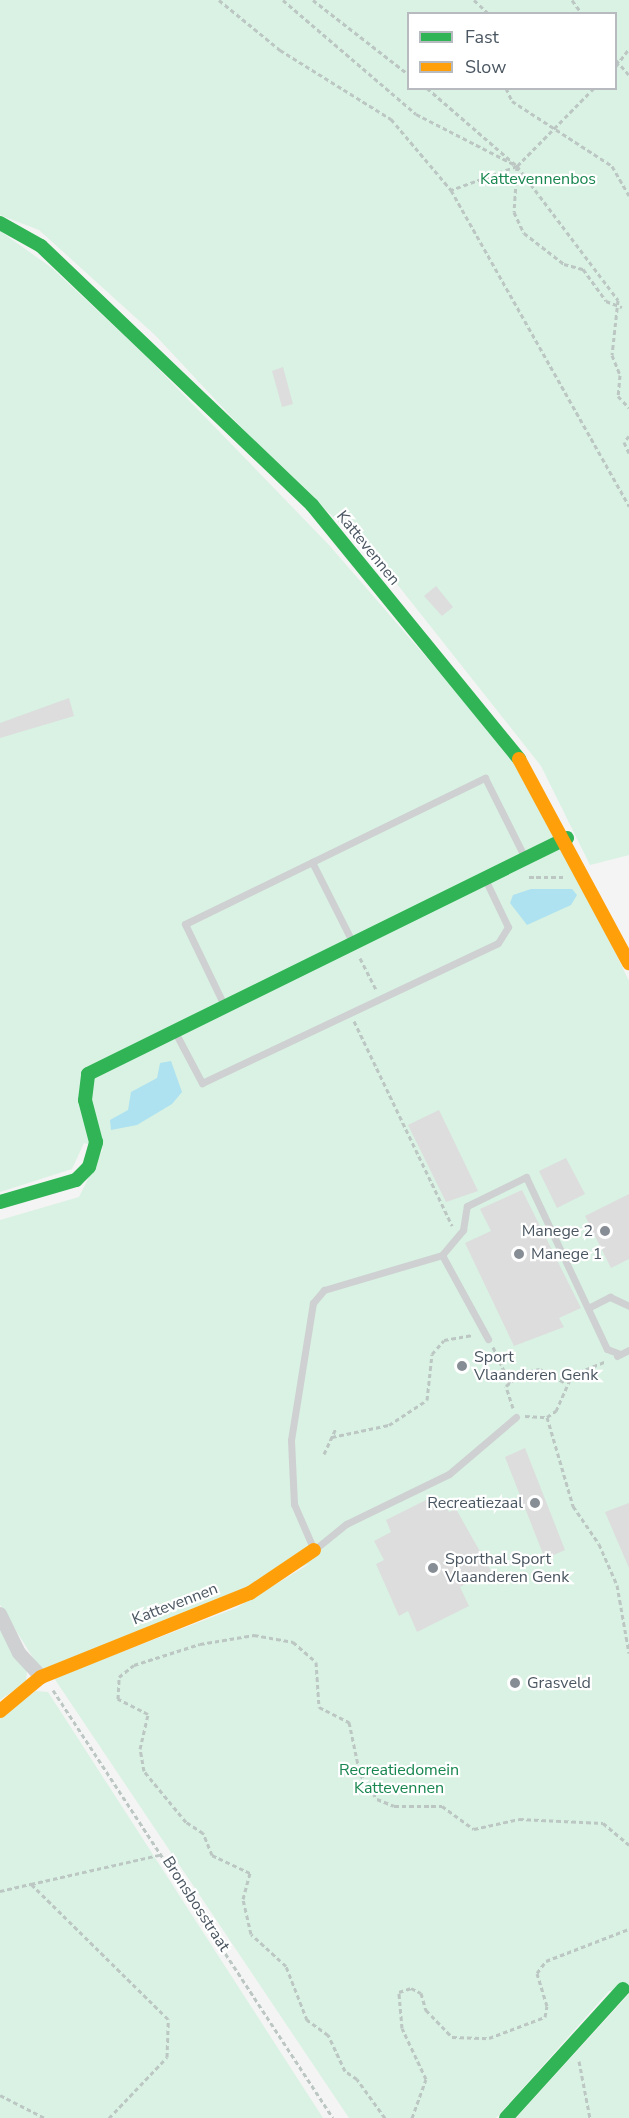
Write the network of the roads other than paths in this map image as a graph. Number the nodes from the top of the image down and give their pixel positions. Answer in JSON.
{"nodes":[{"id":1,"x":0,"y":223,"type":"edge"},
{"id":2,"x":567,"y":838,"type":"junction"},
{"id":3,"x":525,"y":859,"type":"junction"},
{"id":4,"x":312,"y":862,"type":"junction"},
{"id":5,"x":484,"y":879,"type":"junction"},
{"id":6,"x":353,"y":943,"type":"junction"},
{"id":7,"x":629,"y":963,"type":"edge"},
{"id":8,"x":224,"y":1005,"type":"junction"},
{"id":9,"x":174,"y":1029,"type":"junction"},
{"id":10,"x":0,"y":1202,"type":"edge"},
{"id":11,"x":442,"y":1255,"type":"junction"},
{"id":12,"x":629,"y":1306,"type":"edge"},
{"id":13,"x":588,"y":1308,"type":"junction"},
{"id":14,"x":486,"y":1336,"type":"road end"},
{"id":15,"x":629,"y":1350,"type":"edge"},
{"id":16,"x":517,"y":1415,"type":"road end"},
{"id":17,"x":314,"y":1550,"type":"junction"},
{"id":18,"x":0,"y":1614,"type":"edge"},
{"id":19,"x":41,"y":1677,"type":"junction"},
{"id":20,"x":0,"y":1711,"type":"edge"},
{"id":21,"x":623,"y":1989,"type":"dead end"},
{"id":22,"x":506,"y":2118,"type":"edge"}],
"edges":[{"from":1,"to":2,"type":"street","name":"Kattevennen"},
{"from":2,"to":3,"type":"street"},
{"from":2,"to":7,"type":"street","name":"Kattevennen"},
{"from":3,"to":4,"type":"lane"},
{"from":3,"to":5,"type":"street"},
{"from":4,"to":6,"type":"lane"},
{"from":4,"to":8,"type":"lane"},
{"from":5,"to":6,"type":"street"},
{"from":5,"to":9,"type":"lane"},
{"from":6,"to":8,"type":"street"},
{"from":8,"to":9,"type":"street"},
{"from":9,"to":10,"type":"street"},
{"from":11,"to":13,"type":"lane"},
{"from":11,"to":14,"type":"lane"},
{"from":11,"to":17,"type":"lane"},
{"from":12,"to":13,"type":"lane"},
{"from":13,"to":15,"type":"lane"},
{"from":16,"to":17,"type":"lane"},
{"from":17,"to":19,"type":"street","name":"Kattevennen"},
{"from":18,"to":19,"type":"street"},
{"from":19,"to":20,"type":"street","name":"Kattevennen"},
{"from":21,"to":22,"type":"street"}]}
